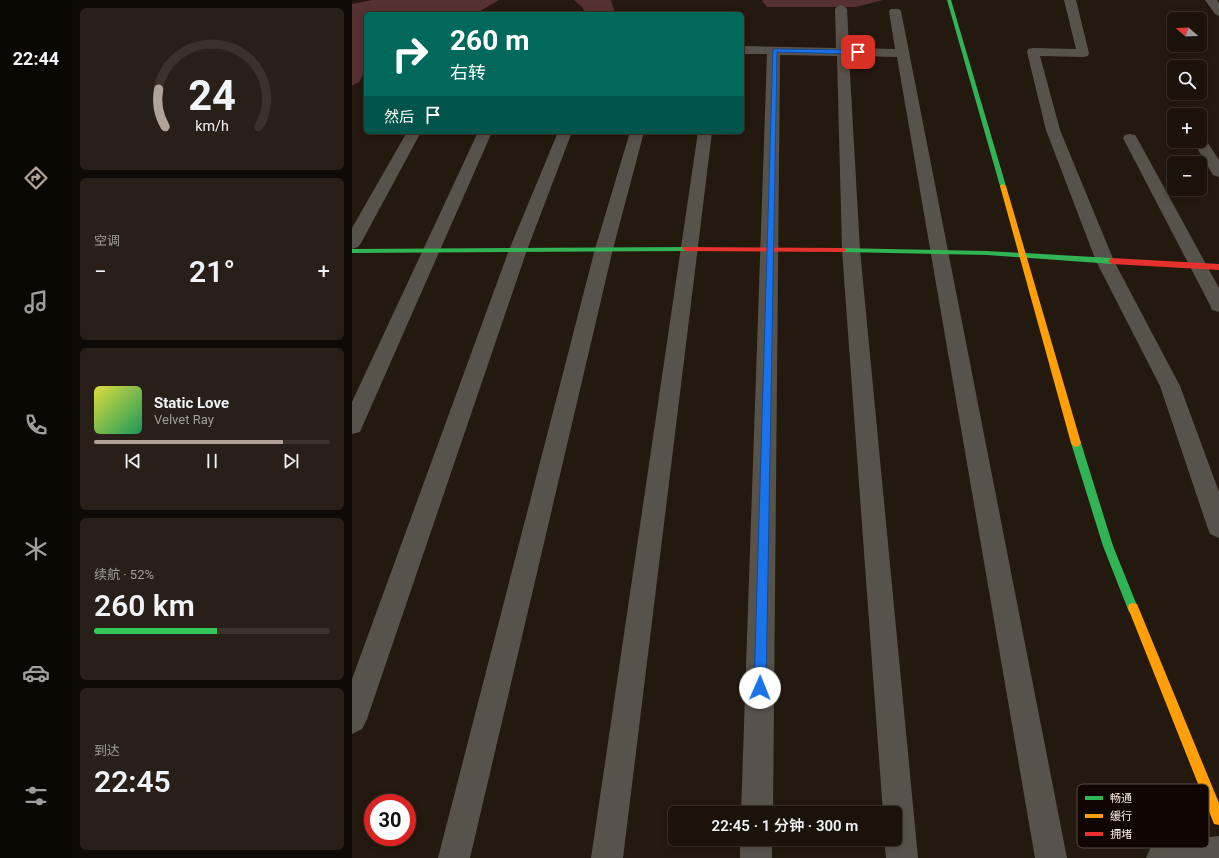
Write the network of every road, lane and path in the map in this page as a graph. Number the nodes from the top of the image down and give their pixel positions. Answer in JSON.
{"nodes":[{"id":1,"x":949,"y":0,"type":"edge"},
{"id":2,"x":1070,"y":0,"type":"edge"},
{"id":3,"x":1212,"y":0,"type":"edge"},
{"id":4,"x":841,"y":9,"type":"dead end"},
{"id":5,"x":896,"y":11,"type":"dead end"},
{"id":6,"x":1219,"y":12,"type":"edge"},
{"id":7,"x":744,"y":50,"type":"edge"},
{"id":8,"x":774,"y":50,"type":"junction"},
{"id":9,"x":843,"y":52,"type":"junction"},
{"id":10,"x":903,"y":53,"type":"junction"},
{"id":11,"x":413,"y":134,"type":"edge"},
{"id":12,"x":484,"y":134,"type":"edge"},
{"id":13,"x":564,"y":134,"type":"edge"},
{"id":14,"x":635,"y":134,"type":"edge"},
{"id":15,"x":705,"y":134,"type":"edge"},
{"id":16,"x":1130,"y":138,"type":"dead end"},
{"id":17,"x":1205,"y":148,"type":"edge"},
{"id":18,"x":1219,"y":172,"type":"edge"},
{"id":19,"x":352,"y":243,"type":"edge"},
{"id":20,"x":688,"y":248,"type":"junction"},
{"id":21,"x":604,"y":249,"type":"junction"},
{"id":22,"x":770,"y":249,"type":"junction"},
{"id":23,"x":430,"y":250,"type":"junction"},
{"id":24,"x":518,"y":250,"type":"junction"},
{"id":25,"x":851,"y":250,"type":"junction"},
{"id":26,"x":352,"y":251,"type":"edge"},
{"id":27,"x":938,"y":251,"type":"junction"},
{"id":28,"x":1024,"y":255,"type":"junction"},
{"id":29,"x":1105,"y":261,"type":"junction"},
{"id":30,"x":1198,"y":266,"type":"junction"},
{"id":31,"x":1219,"y":267,"type":"edge"},
{"id":32,"x":1219,"y":305,"type":"edge"},
{"id":33,"x":352,"y":425,"type":"edge"},
{"id":34,"x":1219,"y":526,"type":"edge"},
{"id":35,"x":352,"y":718,"type":"edge"},
{"id":36,"x":1205,"y":784,"type":"edge"},
{"id":37,"x":1209,"y":794,"type":"edge"},
{"id":38,"x":757,"y":806,"type":"edge"},
{"id":39,"x":1219,"y":819,"type":"edge"},
{"id":40,"x":756,"y":846,"type":"edge"},
{"id":41,"x":1219,"y":852,"type":"edge"},
{"id":42,"x":454,"y":858,"type":"edge"},
{"id":43,"x":607,"y":858,"type":"edge"},
{"id":44,"x":756,"y":858,"type":"edge"},
{"id":45,"x":902,"y":858,"type":"edge"},
{"id":46,"x":1051,"y":858,"type":"edge"},
{"id":47,"x":1162,"y":858,"type":"edge"}],
"edges":[{"from":1,"to":28,"type":"street"},
{"from":2,"to":29,"type":"street"},
{"from":3,"to":6,"type":"street"},
{"from":4,"to":9,"type":"street"},
{"from":5,"to":10,"type":"street"},
{"from":7,"to":8,"type":"street"},
{"from":8,"to":9,"type":"street"},
{"from":8,"to":22,"type":"street"},
{"from":9,"to":10,"type":"street"},
{"from":9,"to":25,"type":"street"},
{"from":10,"to":27,"type":"street"},
{"from":11,"to":19,"type":"street"},
{"from":12,"to":23,"type":"street"},
{"from":13,"to":24,"type":"street"},
{"from":14,"to":21,"type":"street"},
{"from":15,"to":20,"type":"street"},
{"from":16,"to":30,"type":"street"},
{"from":17,"to":18,"type":"street"},
{"from":20,"to":21,"type":"street"},
{"from":20,"to":22,"type":"street"},
{"from":20,"to":43,"type":"street"},
{"from":21,"to":24,"type":"street"},
{"from":21,"to":42,"type":"street"},
{"from":22,"to":25,"type":"street"},
{"from":22,"to":38,"type":"street"},
{"from":23,"to":24,"type":"street"},
{"from":23,"to":26,"type":"street"},
{"from":23,"to":33,"type":"street"},
{"from":24,"to":35,"type":"street"},
{"from":25,"to":27,"type":"street"},
{"from":25,"to":45,"type":"street"},
{"from":27,"to":28,"type":"street"},
{"from":27,"to":46,"type":"street"},
{"from":28,"to":29,"type":"street"},
{"from":28,"to":36,"type":"street"},
{"from":29,"to":30,"type":"street"},
{"from":29,"to":34,"type":"street"},
{"from":30,"to":31,"type":"street"},
{"from":30,"to":32,"type":"street"},
{"from":37,"to":39,"type":"street"},
{"from":40,"to":44,"type":"street"},
{"from":41,"to":47,"type":"street"}]}
